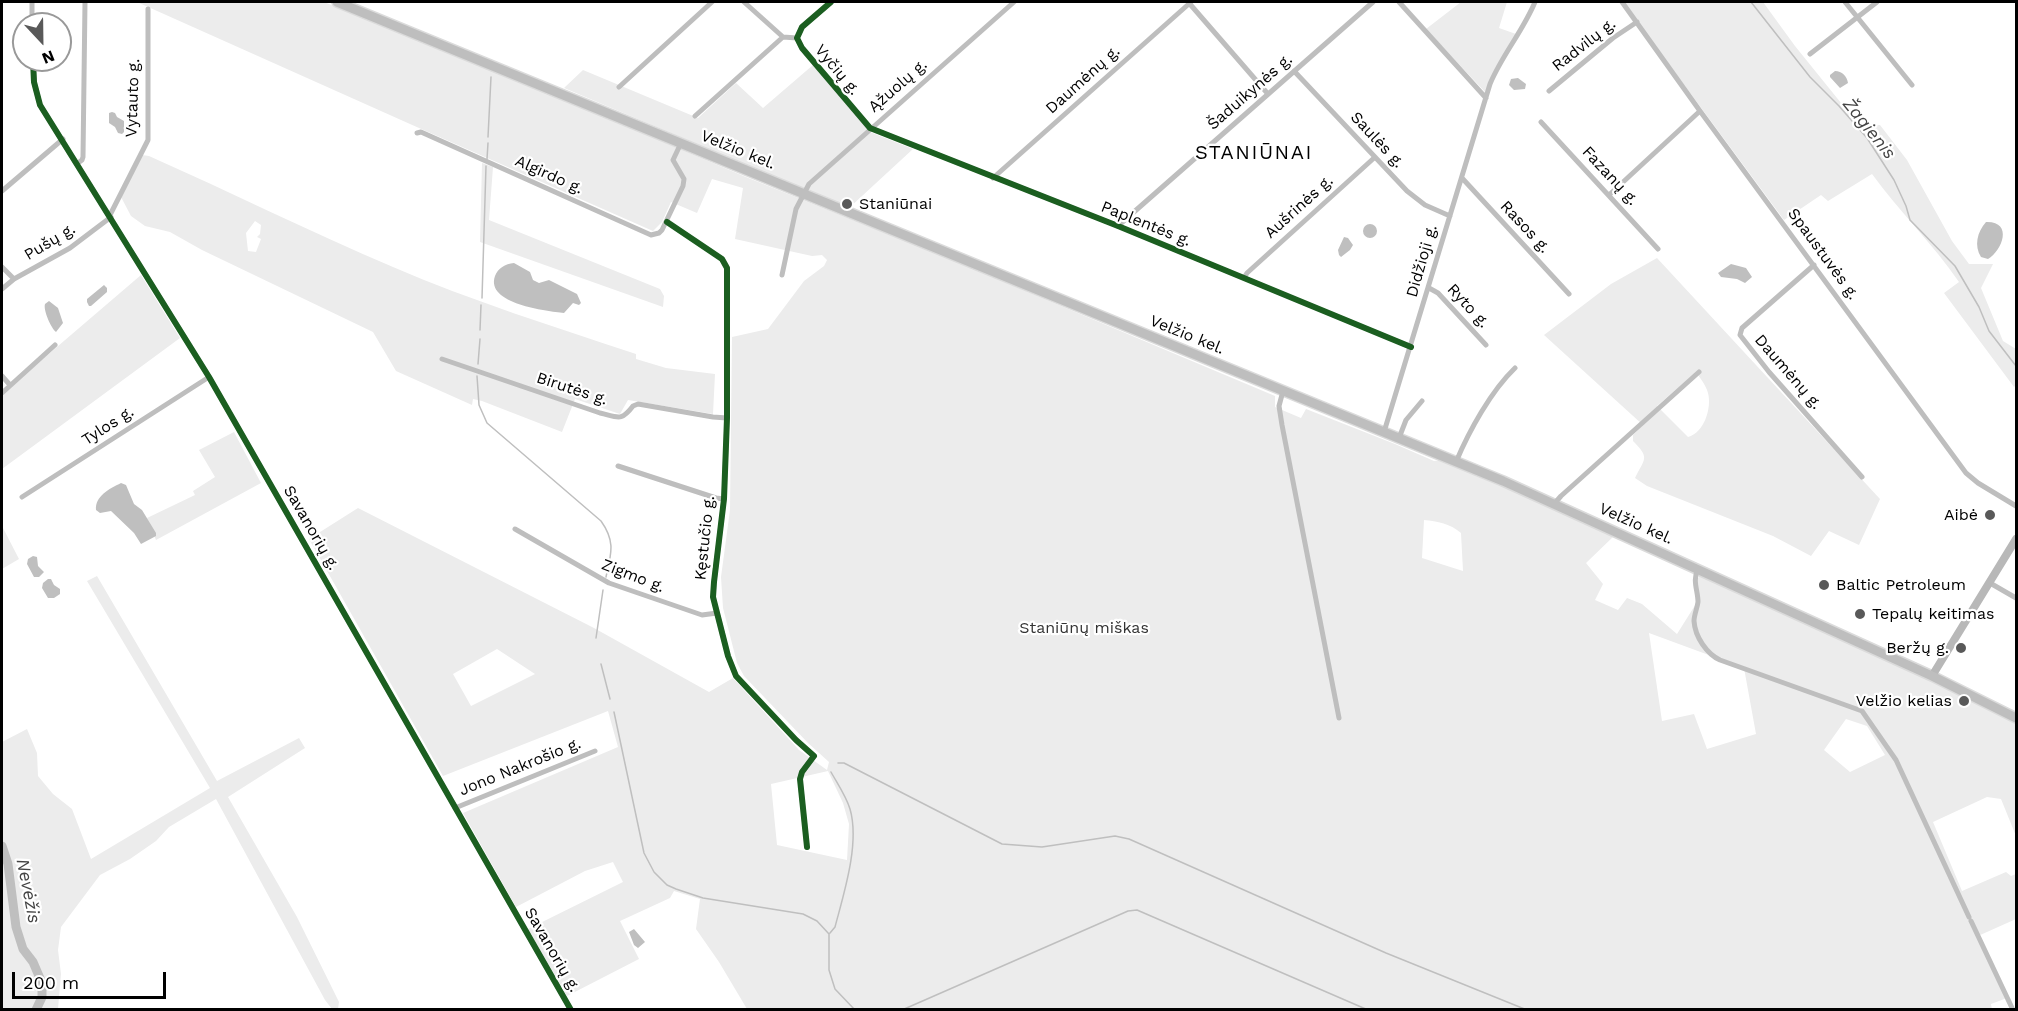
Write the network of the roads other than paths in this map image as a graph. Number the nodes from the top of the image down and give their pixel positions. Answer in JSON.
{"nodes":[{"id":1,"x":85,"y":2,"type":"edge"},
{"id":2,"x":337,"y":2,"type":"edge"},
{"id":3,"x":712,"y":2,"type":"edge"},
{"id":4,"x":744,"y":2,"type":"edge"},
{"id":5,"x":831,"y":2,"type":"edge"},
{"id":6,"x":1014,"y":2,"type":"edge"},
{"id":7,"x":1190,"y":2,"type":"edge"},
{"id":8,"x":1373,"y":2,"type":"edge"},
{"id":9,"x":1399,"y":2,"type":"edge"},
{"id":10,"x":1535,"y":2,"type":"edge"},
{"id":11,"x":1622,"y":2,"type":"edge"},
{"id":12,"x":1845,"y":2,"type":"edge"},
{"id":13,"x":1877,"y":2,"type":"edge"},
{"id":14,"x":148,"y":9,"type":"dead end"},
{"id":15,"x":1858,"y":16,"type":"junction"},
{"id":16,"x":1637,"y":22,"type":"junction"},
{"id":17,"x":783,"y":37,"type":"junction"},
{"id":18,"x":797,"y":38,"type":"junction"},
{"id":19,"x":1810,"y":54,"type":"dead end"},
{"id":20,"x":1294,"y":71,"type":"junction"},
{"id":21,"x":34,"y":72,"type":"edge"},
{"id":22,"x":1912,"y":85,"type":"dead end"},
{"id":23,"x":619,"y":87,"type":"dead end"},
{"id":24,"x":1549,"y":91,"type":"dead end"},
{"id":25,"x":1268,"y":94,"type":"junction"},
{"id":26,"x":1486,"y":98,"type":"junction"},
{"id":27,"x":1700,"y":111,"type":"junction"},
{"id":28,"x":695,"y":116,"type":"dead end"},
{"id":29,"x":1541,"y":122,"type":"dead end"},
{"id":30,"x":870,"y":128,"type":"junction"},
{"id":31,"x":417,"y":133,"type":"dead end"},
{"id":32,"x":63,"y":139,"type":"junction"},
{"id":33,"x":681,"y":143,"type":"junction"},
{"id":34,"x":1374,"y":158,"type":"junction"},
{"id":35,"x":78,"y":164,"type":"junction"},
{"id":36,"x":993,"y":178,"type":"junction"},
{"id":37,"x":1462,"y":178,"type":"junction"},
{"id":38,"x":2,"y":191,"type":"edge"},
{"id":39,"x":803,"y":194,"type":"junction"},
{"id":40,"x":1609,"y":195,"type":"junction"},
{"id":41,"x":111,"y":216,"type":"junction"},
{"id":42,"x":1450,"y":216,"type":"junction"},
{"id":43,"x":667,"y":222,"type":"junction"},
{"id":44,"x":1118,"y":226,"type":"junction"},
{"id":45,"x":1658,"y":249,"type":"dead end"},
{"id":46,"x":1814,"y":265,"type":"junction"},
{"id":47,"x":2,"y":267,"type":"edge"},
{"id":48,"x":782,"y":275,"type":"dead end"},
{"id":49,"x":1244,"y":278,"type":"junction"},
{"id":50,"x":14,"y":279,"type":"junction"},
{"id":51,"x":1429,"y":288,"type":"junction"},
{"id":52,"x":2,"y":289,"type":"edge"},
{"id":53,"x":1569,"y":294,"type":"dead end"},
{"id":54,"x":55,"y":345,"type":"dead end"},
{"id":55,"x":1486,"y":345,"type":"dead end"},
{"id":56,"x":1411,"y":347,"type":"junction"},
{"id":57,"x":442,"y":359,"type":"dead end"},
{"id":58,"x":1515,"y":368,"type":"dead end"},
{"id":59,"x":1699,"y":372,"type":"dead end"},
{"id":60,"x":2,"y":376,"type":"edge"},
{"id":61,"x":209,"y":377,"type":"junction"},
{"id":62,"x":10,"y":385,"type":"junction"},
{"id":63,"x":1283,"y":391,"type":"junction"},
{"id":64,"x":2,"y":393,"type":"edge"},
{"id":65,"x":1422,"y":400,"type":"dead end"},
{"id":66,"x":727,"y":418,"type":"junction"},
{"id":67,"x":1384,"y":432,"type":"junction"},
{"id":68,"x":1399,"y":438,"type":"junction"},
{"id":69,"x":1456,"y":462,"type":"junction"},
{"id":70,"x":618,"y":466,"type":"dead end"},
{"id":71,"x":1862,"y":477,"type":"dead end"},
{"id":72,"x":22,"y":497,"type":"dead end"},
{"id":73,"x":724,"y":499,"type":"junction"},
{"id":74,"x":1554,"y":504,"type":"junction"},
{"id":75,"x":2016,"y":506,"type":"edge"},
{"id":76,"x":514,"y":529,"type":"dead end"},
{"id":77,"x":2016,"y":539,"type":"edge"},
{"id":78,"x":1698,"y":569,"type":"junction"},
{"id":79,"x":1990,"y":583,"type":"junction"},
{"id":80,"x":2016,"y":598,"type":"edge"},
{"id":81,"x":717,"y":613,"type":"junction"},
{"id":82,"x":1932,"y":676,"type":"junction"},
{"id":83,"x":1339,"y":718,"type":"dead end"},
{"id":84,"x":2016,"y":718,"type":"edge"},
{"id":85,"x":596,"y":751,"type":"dead end"},
{"id":86,"x":455,"y":808,"type":"junction"},
{"id":87,"x":807,"y":847,"type":"dead end"},
{"id":88,"x":571,"y":1010,"type":"edge"},
{"id":89,"x":2013,"y":1010,"type":"edge"}],
"edges":[{"from":1,"to":35,"type":"street"},
{"from":2,"to":33,"type":"main road","name":"Velžio kel."},
{"from":3,"to":23,"type":"street"},
{"from":4,"to":17,"type":"street"},
{"from":5,"to":18,"type":"street","name":"Vyčių g."},
{"from":6,"to":30,"type":"street","name":"Ąžuolų g."},
{"from":7,"to":25,"type":"street"},
{"from":7,"to":36,"type":"street","name":"Daumėnų g."},
{"from":8,"to":20,"type":"street","name":"Šaduikynės g."},
{"from":9,"to":26,"type":"street"},
{"from":10,"to":26,"type":"street","name":"Didžioji g."},
{"from":11,"to":16,"type":"street","name":"Spaustuvės g."},
{"from":12,"to":15,"type":"street"},
{"from":13,"to":15,"type":"street"},
{"from":14,"to":41,"type":"street","name":"Vytauto g."},
{"from":15,"to":19,"type":"street"},
{"from":15,"to":22,"type":"street"},
{"from":16,"to":24,"type":"street","name":"Radvilų g."},
{"from":16,"to":27,"type":"street","name":"Spaustuvės g."},
{"from":17,"to":18,"type":"street"},
{"from":17,"to":28,"type":"street"},
{"from":18,"to":30,"type":"street","name":"Vyčių g."},
{"from":20,"to":25,"type":"street","name":"Šaduikynės g."},
{"from":20,"to":34,"type":"street","name":"Saulės g."},
{"from":21,"to":32,"type":"street","name":"Savanorių g."},
{"from":25,"to":44,"type":"street","name":"Šaduikynės g."},
{"from":26,"to":37,"type":"street","name":"Didžioji g."},
{"from":27,"to":40,"type":"street"},
{"from":27,"to":46,"type":"street","name":"Spaustuvės g."},
{"from":29,"to":40,"type":"street","name":"Fazanų g."},
{"from":30,"to":36,"type":"street","name":"Paplentės g."},
{"from":30,"to":39,"type":"street","name":"Ąžuolų g."},
{"from":31,"to":43,"type":"street","name":"Algirdo g."},
{"from":32,"to":35,"type":"street","name":"Savanorių g."},
{"from":32,"to":38,"type":"street"},
{"from":33,"to":39,"type":"main road","name":"Velžio kel."},
{"from":33,"to":43,"type":"street"},
{"from":34,"to":42,"type":"street","name":"Saulės g."},
{"from":34,"to":49,"type":"street","name":"Aušrinės g."},
{"from":35,"to":41,"type":"street","name":"Savanorių g."},
{"from":36,"to":44,"type":"street","name":"Paplentės g."},
{"from":37,"to":42,"type":"street","name":"Didžioji g."},
{"from":37,"to":53,"type":"street","name":"Rasos g."},
{"from":39,"to":48,"type":"street","name":"Ąžuolų g."},
{"from":39,"to":63,"type":"main road","name":"Velžio kel."},
{"from":40,"to":45,"type":"street","name":"Fazanų g."},
{"from":41,"to":50,"type":"street","name":"Pušų g."},
{"from":41,"to":61,"type":"street","name":"Savanorių g."},
{"from":42,"to":51,"type":"street","name":"Didžioji g."},
{"from":43,"to":66,"type":"street","name":"Kęstučio g."},
{"from":44,"to":49,"type":"street","name":"Paplentės g."},
{"from":46,"to":71,"type":"street","name":"Daumėnų g."},
{"from":46,"to":75,"type":"street","name":"Spaustuvės g."},
{"from":47,"to":50,"type":"street"},
{"from":49,"to":56,"type":"street","name":"Paplentės g."},
{"from":50,"to":52,"type":"street","name":"Pušų g."},
{"from":51,"to":55,"type":"street","name":"Ryto g."},
{"from":51,"to":56,"type":"street","name":"Didžioji g."},
{"from":54,"to":62,"type":"street"},
{"from":56,"to":67,"type":"street","name":"Didžioji g."},
{"from":57,"to":66,"type":"street","name":"Birutės g."},
{"from":58,"to":69,"type":"street"},
{"from":59,"to":74,"type":"street"},
{"from":60,"to":62,"type":"street"},
{"from":61,"to":72,"type":"street","name":"Tylos g."},
{"from":61,"to":86,"type":"street","name":"Savanorių g."},
{"from":62,"to":64,"type":"street"},
{"from":63,"to":67,"type":"main road","name":"Velžio kel."},
{"from":63,"to":83,"type":"street"},
{"from":65,"to":68,"type":"street"},
{"from":66,"to":73,"type":"street","name":"Kęstučio g."},
{"from":67,"to":68,"type":"main road","name":"Velžio kel."},
{"from":68,"to":69,"type":"main road","name":"Velžio kel."},
{"from":69,"to":74,"type":"main road","name":"Velžio kel."},
{"from":70,"to":73,"type":"street"},
{"from":73,"to":81,"type":"street","name":"Kęstučio g."},
{"from":74,"to":78,"type":"main road","name":"Velžio kel."},
{"from":76,"to":81,"type":"street","name":"Zigmo g."},
{"from":77,"to":79,"type":"main road"},
{"from":78,"to":82,"type":"main road","name":"Velžio kel."},
{"from":78,"to":89,"type":"street"},
{"from":79,"to":80,"type":"street"},
{"from":79,"to":82,"type":"main road"},
{"from":81,"to":87,"type":"street","name":"Kęstučio g."},
{"from":82,"to":84,"type":"main road","name":"Velžio kel."},
{"from":85,"to":86,"type":"street","name":"Jono Nakrošio g."},
{"from":86,"to":88,"type":"street","name":"Savanorių g."}]}
